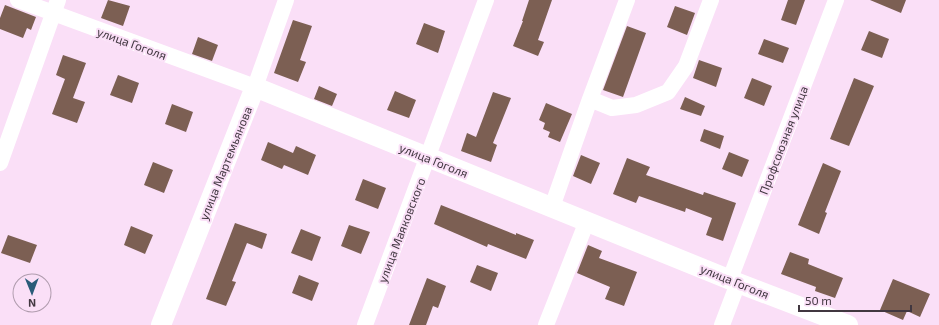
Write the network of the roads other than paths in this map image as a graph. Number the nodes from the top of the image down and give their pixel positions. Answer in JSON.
{"nodes":[{"id":1,"x":18,"y":0,"type":"edge"},
{"id":2,"x":286,"y":0,"type":"edge"},
{"id":3,"x":486,"y":0,"type":"edge"},
{"id":4,"x":627,"y":0,"type":"edge"},
{"id":5,"x":710,"y":0,"type":"edge"},
{"id":6,"x":836,"y":0,"type":"edge"},
{"id":7,"x":56,"y":7,"type":"edge"},
{"id":8,"x":255,"y":88,"type":"junction"},
{"id":9,"x":590,"y":99,"type":"junction"},
{"id":10,"x":428,"y":158,"type":"junction"},
{"id":11,"x":0,"y":164,"type":"edge"},
{"id":12,"x":552,"y":208,"type":"junction"},
{"id":13,"x":586,"y":221,"type":"junction"},
{"id":14,"x":734,"y":281,"type":"junction"},
{"id":15,"x":161,"y":325,"type":"edge"},
{"id":16,"x":365,"y":325,"type":"edge"},
{"id":17,"x":546,"y":325,"type":"edge"},
{"id":18,"x":722,"y":325,"type":"edge"},
{"id":19,"x":848,"y":325,"type":"edge"}],
"edges":[{"from":1,"to":7,"type":"street","name":"улица Гоголя"},
{"from":2,"to":8,"type":"street","name":"улица Мартемьянова"},
{"from":3,"to":10,"type":"street","name":"улица Маяковского"},
{"from":4,"to":9,"type":"street"},
{"from":5,"to":9,"type":"street"},
{"from":6,"to":14,"type":"street","name":"Профсоюзная улица"},
{"from":7,"to":8,"type":"street","name":"улица Гоголя"},
{"from":7,"to":11,"type":"street"},
{"from":8,"to":10,"type":"main road","name":"улица Гоголя"},
{"from":8,"to":15,"type":"main road","name":"улица Мартемьянова"},
{"from":9,"to":12,"type":"street"},
{"from":10,"to":12,"type":"main road","name":"улица Гоголя"},
{"from":10,"to":16,"type":"street","name":"улица Маяковского"},
{"from":12,"to":13,"type":"main road","name":"улица Гоголя"},
{"from":13,"to":14,"type":"main road","name":"улица Гоголя"},
{"from":13,"to":17,"type":"street"},
{"from":14,"to":18,"type":"street","name":"Профсоюзная улица"},
{"from":14,"to":19,"type":"main road","name":"улица Гоголя"}]}
